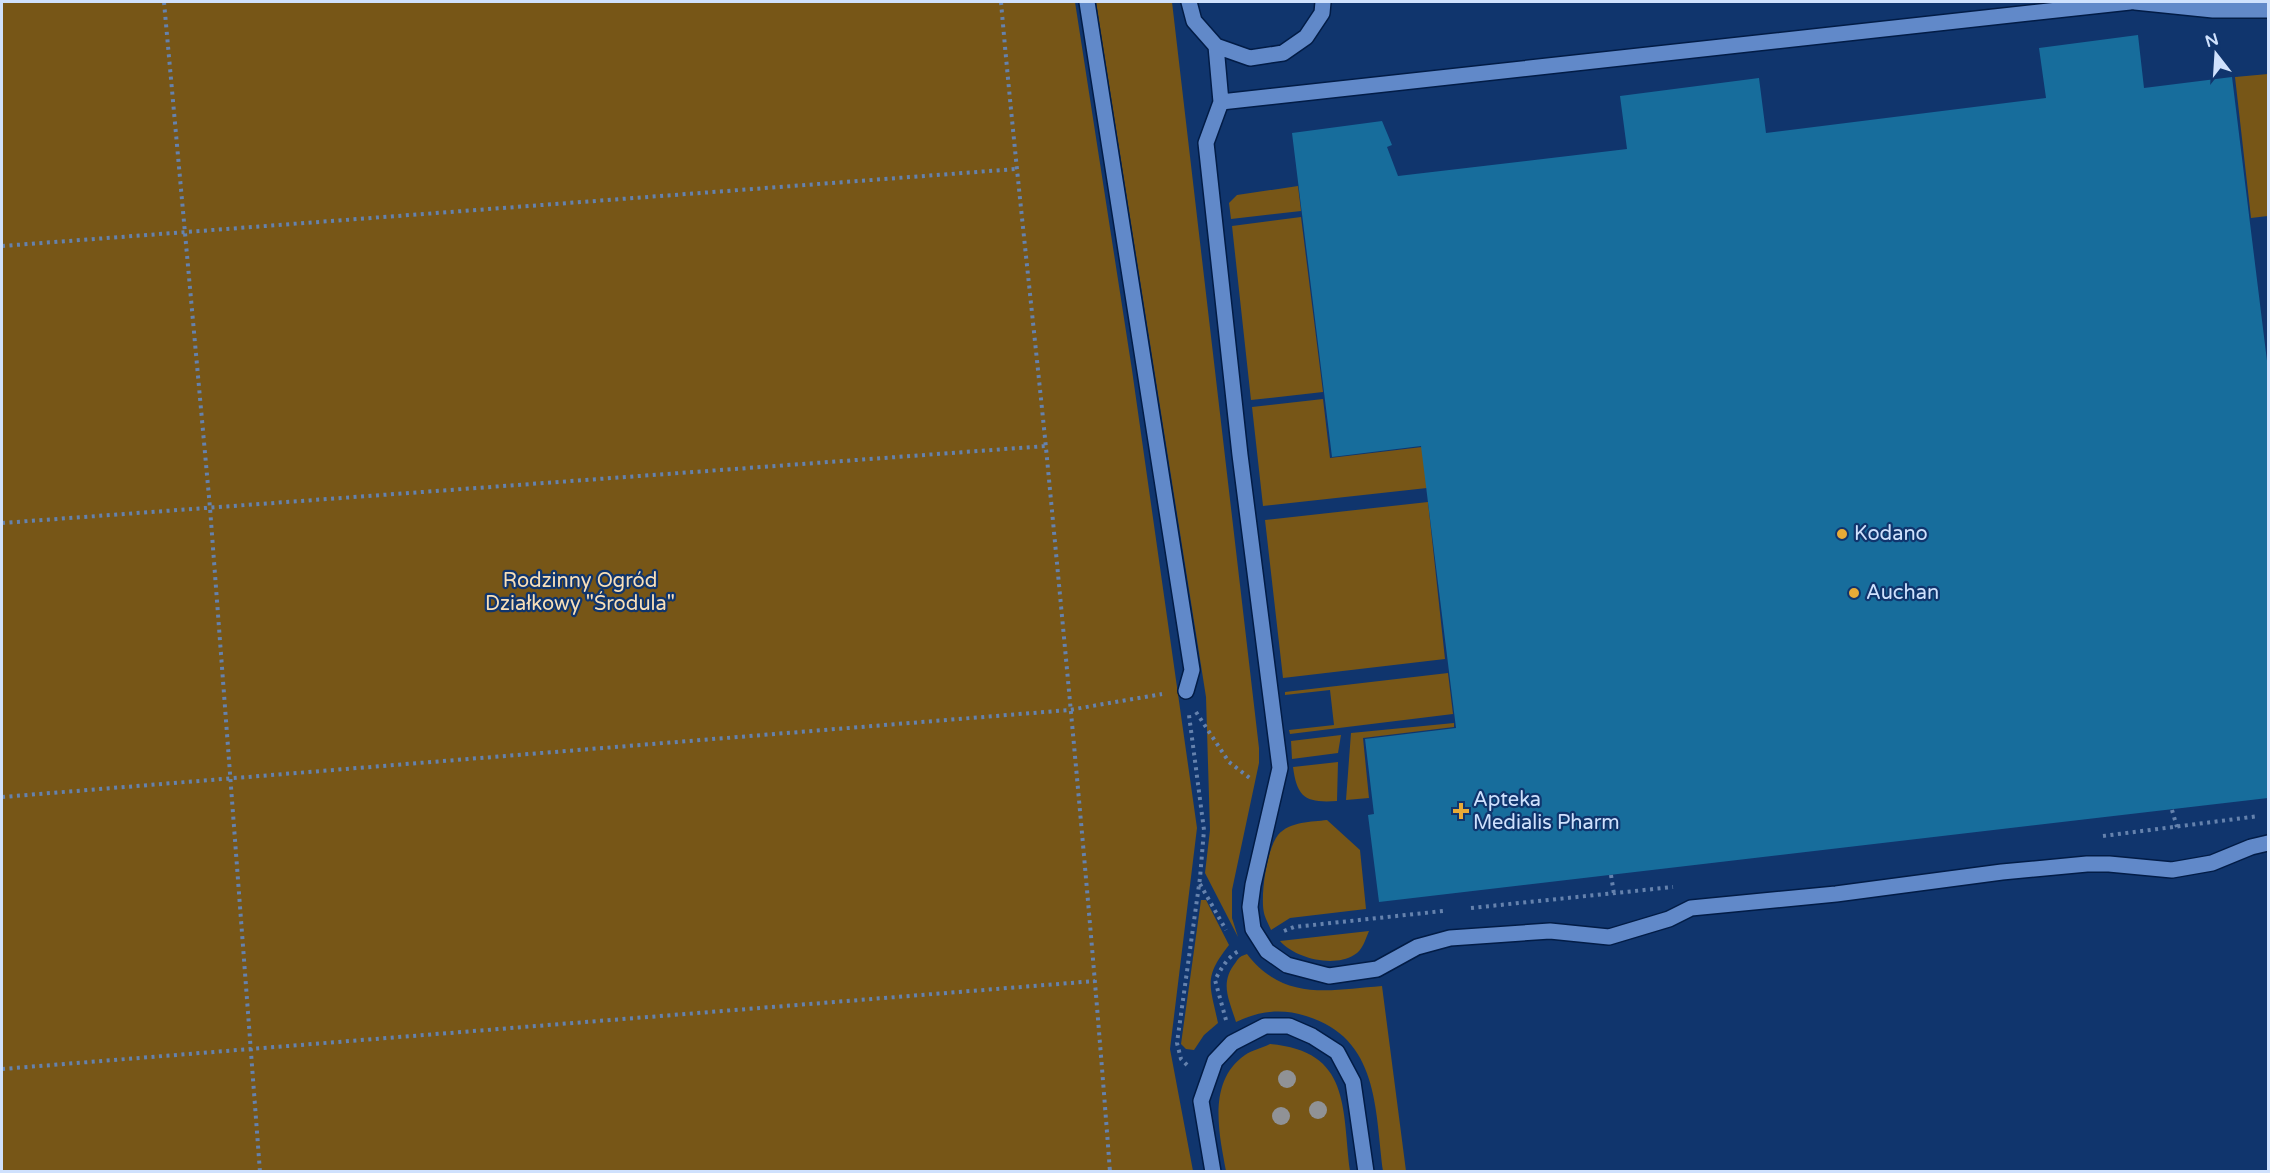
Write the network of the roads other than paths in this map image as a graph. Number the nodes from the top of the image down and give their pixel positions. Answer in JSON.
{"nodes":[{"id":1,"x":1087,"y":2,"type":"edge"},
{"id":2,"x":1189,"y":2,"type":"edge"},
{"id":3,"x":1323,"y":2,"type":"edge"},
{"id":4,"x":2130,"y":2,"type":"edge"},
{"id":5,"x":2135,"y":2,"type":"edge"},
{"id":6,"x":2268,"y":10,"type":"edge"},
{"id":7,"x":1216,"y":46,"type":"junction"},
{"id":8,"x":1221,"y":102,"type":"junction"},
{"id":9,"x":1186,"y":691,"type":"road end"},
{"id":10,"x":2268,"y":843,"type":"edge"},
{"id":11,"x":1213,"y":1172,"type":"edge"},
{"id":12,"x":1366,"y":1172,"type":"edge"}],
"edges":[{"from":1,"to":9,"type":"lane"},
{"from":2,"to":7,"type":"lane"},
{"from":3,"to":7,"type":"lane"},
{"from":4,"to":8,"type":"lane"},
{"from":5,"to":6,"type":"lane"},
{"from":7,"to":8,"type":"lane"},
{"from":8,"to":10,"type":"lane"},
{"from":11,"to":12,"type":"lane"}]}
